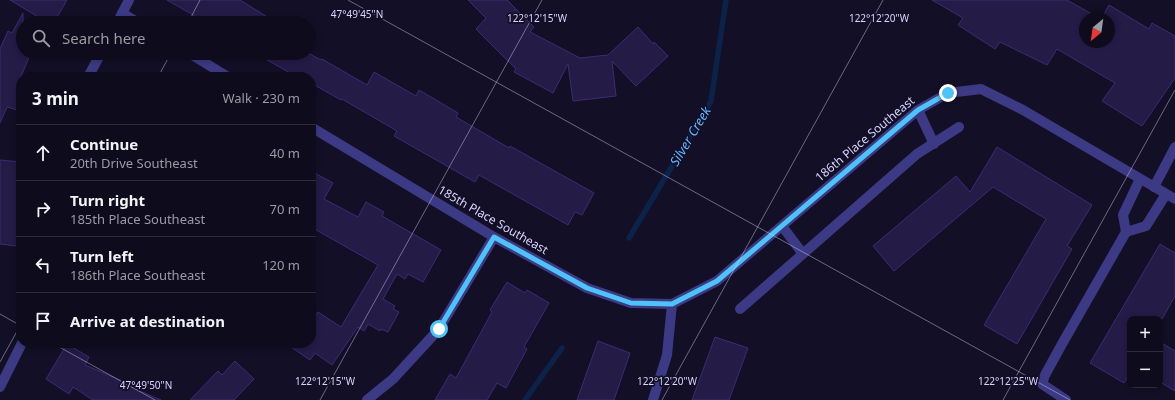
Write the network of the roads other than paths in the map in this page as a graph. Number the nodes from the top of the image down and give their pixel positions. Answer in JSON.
{"nodes":[{"id":1,"x":129,"y":0,"type":"edge"},
{"id":2,"x":122,"y":13,"type":"junction"},
{"id":3,"x":120,"y":16,"type":"edge"},
{"id":4,"x":127,"y":16,"type":"edge"},
{"id":5,"x":97,"y":60,"type":"edge"},
{"id":6,"x":200,"y":60,"type":"edge"},
{"id":7,"x":91,"y":72,"type":"edge"},
{"id":8,"x":220,"y":72,"type":"edge"},
{"id":9,"x":918,"y":110,"type":"junction"},
{"id":10,"x":959,"y":128,"type":"dead end"},
{"id":11,"x":316,"y":130,"type":"edge"},
{"id":12,"x":934,"y":144,"type":"junction"},
{"id":13,"x":1175,"y":147,"type":"edge"},
{"id":14,"x":1140,"y":179,"type":"junction"},
{"id":15,"x":1154,"y":187,"type":"junction"},
{"id":16,"x":1166,"y":194,"type":"junction"},
{"id":17,"x":1175,"y":199,"type":"edge"},
{"id":18,"x":782,"y":226,"type":"junction"},
{"id":19,"x":1126,"y":232,"type":"junction"},
{"id":20,"x":494,"y":237,"type":"junction"},
{"id":21,"x":803,"y":254,"type":"junction"},
{"id":22,"x":672,"y":304,"type":"junction"},
{"id":23,"x":740,"y":309,"type":"dead end"},
{"id":24,"x":19,"y":348,"type":"edge"},
{"id":25,"x":1,"y":381,"type":"edge"},
{"id":26,"x":366,"y":400,"type":"edge"},
{"id":27,"x":653,"y":400,"type":"edge"},
{"id":28,"x":1066,"y":400,"type":"edge"}],
"edges":[{"from":1,"to":2,"type":"street"},
{"from":2,"to":3,"type":"street"},
{"from":2,"to":4,"type":"street"},
{"from":5,"to":7,"type":"street"},
{"from":6,"to":8,"type":"street"},
{"from":9,"to":12,"type":"street"},
{"from":9,"to":14,"type":"street","name":"186th Place Southeast"},
{"from":9,"to":18,"type":"street","name":"186th Place Southeast"},
{"from":10,"to":12,"type":"street"},
{"from":11,"to":20,"type":"street","name":"185th Place Southeast"},
{"from":12,"to":21,"type":"street"},
{"from":13,"to":15,"type":"street"},
{"from":14,"to":15,"type":"street","name":"186th Place Southeast"},
{"from":14,"to":19,"type":"street"},
{"from":15,"to":16,"type":"street","name":"186th Place Southeast"},
{"from":16,"to":17,"type":"street","name":"186th Place Southeast"},
{"from":16,"to":19,"type":"street"},
{"from":18,"to":21,"type":"street"},
{"from":18,"to":22,"type":"street","name":"186th Place Southeast"},
{"from":19,"to":28,"type":"street"},
{"from":20,"to":22,"type":"street","name":"185th Place Southeast"},
{"from":20,"to":26,"type":"street"},
{"from":21,"to":23,"type":"street"},
{"from":22,"to":27,"type":"street"},
{"from":24,"to":25,"type":"street"}]}
